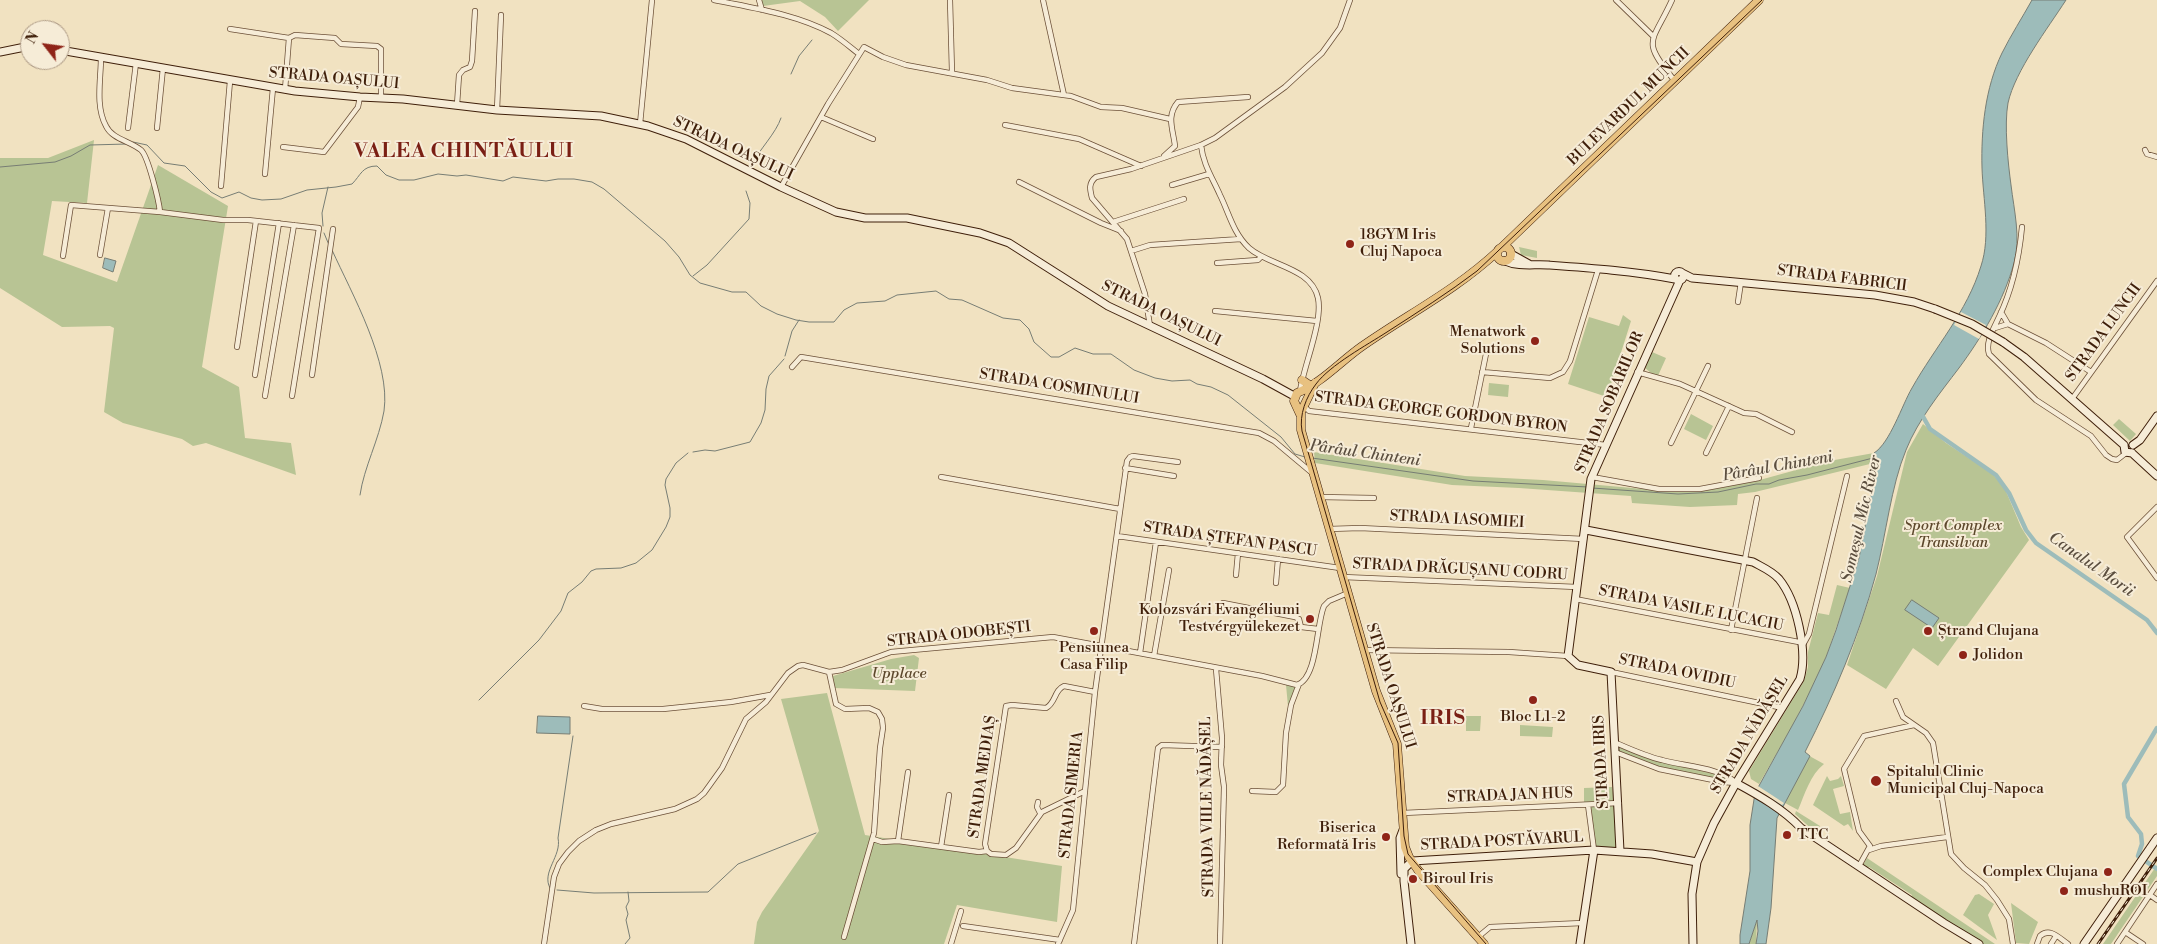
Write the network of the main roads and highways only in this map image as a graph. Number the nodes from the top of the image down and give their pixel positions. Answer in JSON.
{"nodes":[{"id":1,"x":1759,"y":0,"type":"edge"},
{"id":2,"x":20,"y":48,"type":"edge"},
{"id":3,"x":0,"y":52,"type":"edge"},
{"id":4,"x":70,"y":52,"type":"edge"},
{"id":5,"x":1517,"y":233,"type":"junction"},
{"id":6,"x":1500,"y":250,"type":"junction"},
{"id":7,"x":1511,"y":253,"type":"junction"},
{"id":8,"x":1504,"y":261,"type":"junction"},
{"id":9,"x":1530,"y":264,"type":"junction"},
{"id":10,"x":1477,"y":271,"type":"junction"},
{"id":11,"x":1678,"y":279,"type":"junction"},
{"id":12,"x":1302,"y":380,"type":"road end"},
{"id":13,"x":1313,"y":385,"type":"junction"},
{"id":14,"x":1301,"y":398,"type":"junction"},
{"id":15,"x":2157,"y":416,"type":"edge"},
{"id":16,"x":2130,"y":450,"type":"junction"},
{"id":17,"x":2157,"y":476,"type":"edge"},
{"id":18,"x":1586,"y":530,"type":"junction"},
{"id":19,"x":1568,"y":656,"type":"joint"},
{"id":20,"x":1611,"y":672,"type":"joint"},
{"id":21,"x":1736,"y":783,"type":"junction"},
{"id":22,"x":1403,"y":829,"type":"junction"},
{"id":23,"x":2157,"y":838,"type":"edge"},
{"id":24,"x":1594,"y":850,"type":"junction"},
{"id":25,"x":1620,"y":851,"type":"junction"},
{"id":26,"x":1410,"y":858,"type":"junction"},
{"id":27,"x":1400,"y":862,"type":"junction"},
{"id":28,"x":1697,"y":862,"type":"junction"},
{"id":29,"x":1404,"y":881,"type":"junction"},
{"id":30,"x":1411,"y":944,"type":"edge"},
{"id":31,"x":1484,"y":944,"type":"edge"},
{"id":32,"x":1580,"y":944,"type":"edge"},
{"id":33,"x":1693,"y":944,"type":"edge"},
{"id":34,"x":1979,"y":944,"type":"edge"},
{"id":35,"x":2084,"y":944,"type":"edge"}],
"edges":[{"from":1,"to":5,"type":"main road","name":"BULEVARDUL MUNCII"},
{"from":2,"to":3,"type":"main road"},
{"from":4,"to":14,"type":"main road","name":"STRADA OAȘULUI"},
{"from":5,"to":6,"type":"main road","name":"BULEVARDUL MUNCII"},
{"from":5,"to":7,"type":"main road","name":"BULEVARDUL MUNCII"},
{"from":6,"to":7,"type":"main road"},
{"from":6,"to":8,"type":"main road"},
{"from":6,"to":10,"type":"main road","name":"BULEVARDUL MUNCII"},
{"from":7,"to":8,"type":"main road"},
{"from":7,"to":9,"type":"main road","name":"STRADA FABRICII"},
{"from":8,"to":9,"type":"main road","name":"STRADA FABRICII"},
{"from":8,"to":10,"type":"main road","name":"BULEVARDUL MUNCII"},
{"from":9,"to":11,"type":"main road","name":"STRADA FABRICII"},
{"from":10,"to":13,"type":"main road","name":"BULEVARDUL MUNCII"},
{"from":11,"to":16,"type":"main road","name":"STRADA FABRICII","bridge":true},
{"from":11,"to":18,"type":"main road","name":"STRADA SOBARILOR"},
{"from":12,"to":13,"type":"main road"},
{"from":13,"to":14,"type":"main road","name":"BULEVARDUL MUNCII"},
{"from":14,"to":22,"type":"main road","name":"STRADA OAȘULUI"},
{"from":15,"to":16,"type":"main road"},
{"from":16,"to":17,"type":"main road"},
{"from":18,"to":19,"type":"main road","name":"STRADA SOBARILOR"},
{"from":18,"to":21,"type":"main road","name":"STRADA NĂDĂȘEL"},
{"from":19,"to":20,"type":"main road","name":"STRADA OVIDIU"},
{"from":20,"to":25,"type":"main road","name":"STRADA IRIS"},
{"from":21,"to":28,"type":"main road","name":"STRADA NĂDĂȘEL"},
{"from":21,"to":34,"type":"main road"},
{"from":22,"to":26,"type":"main road","name":"STRADA OAȘULUI"},
{"from":22,"to":27,"type":"main road"},
{"from":23,"to":35,"type":"main road"},
{"from":24,"to":25,"type":"main road","name":"STRADA POSTĂVARUL"},
{"from":24,"to":26,"type":"main road","name":"STRADA POSTĂVARUL"},
{"from":24,"to":32,"type":"main road"},
{"from":25,"to":28,"type":"main road","name":"STRADA POSTĂVARUL"},
{"from":26,"to":27,"type":"main road"},
{"from":26,"to":29,"type":"main road"},
{"from":26,"to":31,"type":"main road"},
{"from":27,"to":29,"type":"main road"},
{"from":28,"to":33,"type":"main road","name":"STRADA NĂDĂȘEL"},
{"from":29,"to":30,"type":"main road"}]}
